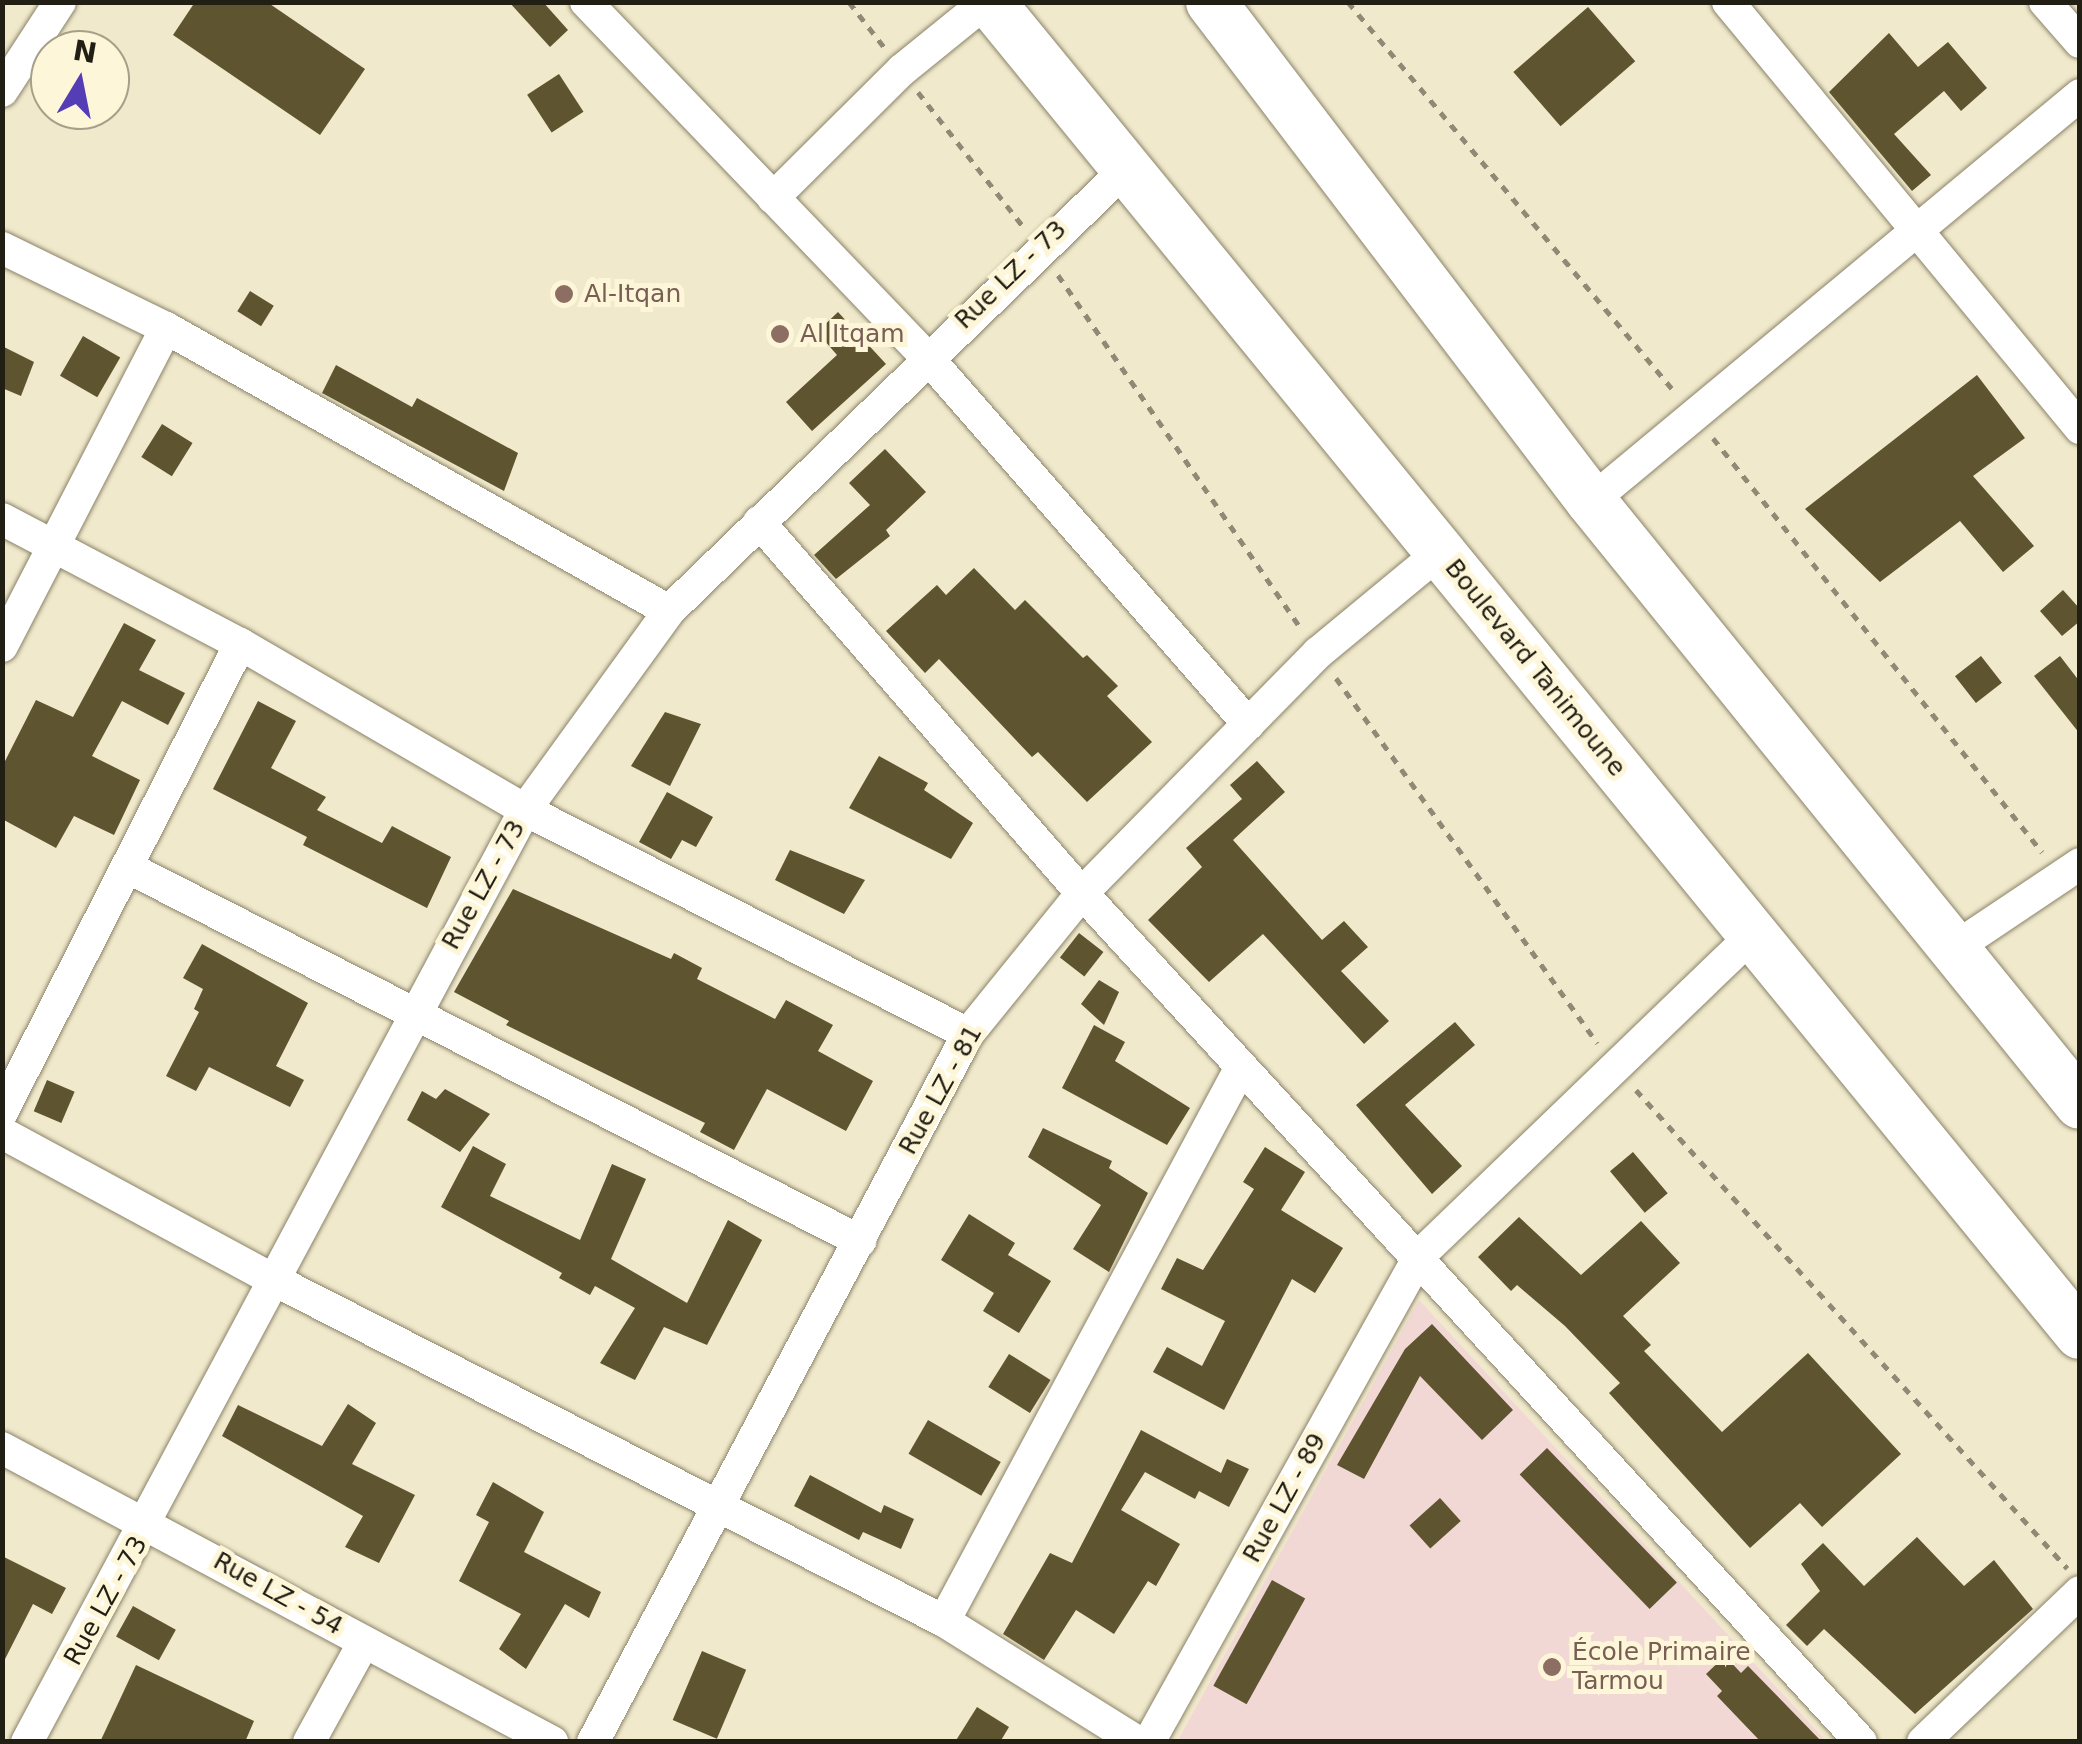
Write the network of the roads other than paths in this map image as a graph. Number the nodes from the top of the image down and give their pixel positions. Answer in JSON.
{"nodes":[{"id":1,"x":60,"y":2,"type":"edge"},
{"id":2,"x":586,"y":2,"type":"edge"},
{"id":3,"x":988,"y":2,"type":"edge"},
{"id":4,"x":1211,"y":2,"type":"edge"},
{"id":5,"x":1728,"y":2,"type":"edge"},
{"id":6,"x":2045,"y":2,"type":"edge"},
{"id":7,"x":2080,"y":42,"type":"edge"},
{"id":8,"x":2,"y":91,"type":"edge"},
{"id":9,"x":2080,"y":94,"type":"edge"},
{"id":10,"x":1129,"y":166,"type":"junction"},
{"id":11,"x":773,"y":198,"type":"junction"},
{"id":12,"x":1918,"y":229,"type":"junction"},
{"id":13,"x":2,"y":248,"type":"edge"},
{"id":14,"x":166,"y":328,"type":"junction"},
{"id":15,"x":927,"y":358,"type":"junction"},
{"id":16,"x":2080,"y":428,"type":"edge"},
{"id":17,"x":1591,"y":501,"type":"junction"},
{"id":18,"x":2,"y":519,"type":"edge"},
{"id":19,"x":759,"y":522,"type":"junction"},
{"id":20,"x":54,"y":546,"type":"junction"},
{"id":21,"x":1440,"y":552,"type":"junction"},
{"id":22,"x":669,"y":611,"type":"junction"},
{"id":23,"x":240,"y":644,"type":"junction"},
{"id":24,"x":2,"y":646,"type":"edge"},
{"id":25,"x":1248,"y":724,"type":"junction"},
{"id":26,"x":525,"y":810,"type":"junction"},
{"id":27,"x":129,"y":868,"type":"junction"},
{"id":28,"x":2071,"y":871,"type":"edge"},
{"id":29,"x":1082,"y":893,"type":"junction"},
{"id":30,"x":1754,"y":934,"type":"junction"},
{"id":31,"x":1956,"y":947,"type":"junction"},
{"id":32,"x":416,"y":1009,"type":"junction"},
{"id":33,"x":968,"y":1034,"type":"junction"},
{"id":34,"x":1241,"y":1066,"type":"junction"},
{"id":35,"x":2080,"y":1104,"type":"edge"},
{"id":36,"x":2,"y":1112,"type":"edge"},
{"id":37,"x":2,"y":1134,"type":"edge"},
{"id":38,"x":860,"y":1241,"type":"junction"},
{"id":39,"x":1420,"y":1255,"type":"junction"},
{"id":40,"x":278,"y":1282,"type":"junction"},
{"id":41,"x":2080,"y":1334,"type":"edge"},
{"id":42,"x":2,"y":1448,"type":"edge"},
{"id":43,"x":720,"y":1506,"type":"junction"},
{"id":44,"x":149,"y":1523,"type":"junction"},
{"id":45,"x":2080,"y":1592,"type":"edge"},
{"id":46,"x":944,"y":1621,"type":"junction"},
{"id":47,"x":364,"y":1642,"type":"junction"},
{"id":48,"x":27,"y":1742,"type":"edge"},
{"id":49,"x":310,"y":1742,"type":"edge"},
{"id":50,"x":552,"y":1742,"type":"edge"},
{"id":51,"x":593,"y":1742,"type":"edge"},
{"id":52,"x":1138,"y":1742,"type":"edge"},
{"id":53,"x":1149,"y":1742,"type":"edge"},
{"id":54,"x":1861,"y":1742,"type":"edge"},
{"id":55,"x":1922,"y":1742,"type":"edge"}],
"edges":[{"from":1,"to":8,"type":"street"},
{"from":2,"to":11,"type":"street"},
{"from":3,"to":10,"type":"main road","name":"Boulevard Tanimoune"},
{"from":3,"to":11,"type":"street"},
{"from":4,"to":17,"type":"main road"},
{"from":5,"to":12,"type":"street"},
{"from":6,"to":7,"type":"street"},
{"from":9,"to":12,"type":"street"},
{"from":10,"to":15,"type":"street","name":"Rue LZ - 73"},
{"from":10,"to":21,"type":"main road","name":"Boulevard Tanimoune"},
{"from":11,"to":15,"type":"street"},
{"from":12,"to":16,"type":"street"},
{"from":12,"to":17,"type":"street"},
{"from":13,"to":14,"type":"street"},
{"from":14,"to":20,"type":"street"},
{"from":14,"to":22,"type":"street"},
{"from":15,"to":19,"type":"street","name":"Rue LZ - 73"},
{"from":15,"to":25,"type":"street"},
{"from":17,"to":31,"type":"main road"},
{"from":18,"to":20,"type":"street"},
{"from":19,"to":22,"type":"street","name":"Rue LZ - 73"},
{"from":19,"to":29,"type":"street"},
{"from":20,"to":23,"type":"street"},
{"from":20,"to":24,"type":"street"},
{"from":21,"to":25,"type":"street","name":"Rue LZ - 81"},
{"from":21,"to":30,"type":"main road","name":"Boulevard Tanimoune"},
{"from":22,"to":26,"type":"street","name":"Rue LZ - 73"},
{"from":23,"to":26,"type":"street"},
{"from":23,"to":27,"type":"street"},
{"from":25,"to":29,"type":"street","name":"Rue LZ - 81"},
{"from":26,"to":32,"type":"street","name":"Rue LZ - 73"},
{"from":26,"to":33,"type":"street"},
{"from":27,"to":32,"type":"street"},
{"from":27,"to":36,"type":"street"},
{"from":28,"to":31,"type":"street"},
{"from":29,"to":33,"type":"street","name":"Rue LZ - 81"},
{"from":29,"to":34,"type":"street"},
{"from":30,"to":39,"type":"street","name":"Rue LZ - 89"},
{"from":30,"to":41,"type":"main road","name":"Boulevard Tanimoune"},
{"from":31,"to":35,"type":"main road"},
{"from":32,"to":38,"type":"street"},
{"from":32,"to":40,"type":"street","name":"Rue LZ - 73"},
{"from":33,"to":38,"type":"street","name":"Rue LZ - 81"},
{"from":34,"to":39,"type":"street"},
{"from":34,"to":46,"type":"street"},
{"from":37,"to":40,"type":"street"},
{"from":38,"to":43,"type":"street","name":"Rue LZ - 81"},
{"from":39,"to":53,"type":"street","name":"Rue LZ - 89"},
{"from":39,"to":54,"type":"street"},
{"from":40,"to":43,"type":"street"},
{"from":40,"to":44,"type":"street","name":"Rue LZ - 73"},
{"from":42,"to":44,"type":"street","name":"Rue LZ - 54"},
{"from":43,"to":46,"type":"street"},
{"from":43,"to":51,"type":"street","name":"Rue LZ - 81"},
{"from":44,"to":47,"type":"street","name":"Rue LZ - 54"},
{"from":44,"to":48,"type":"street","name":"Rue LZ - 73"},
{"from":45,"to":55,"type":"street"},
{"from":46,"to":52,"type":"street"},
{"from":47,"to":49,"type":"street"},
{"from":47,"to":50,"type":"street","name":"Rue LZ - 54"}]}
